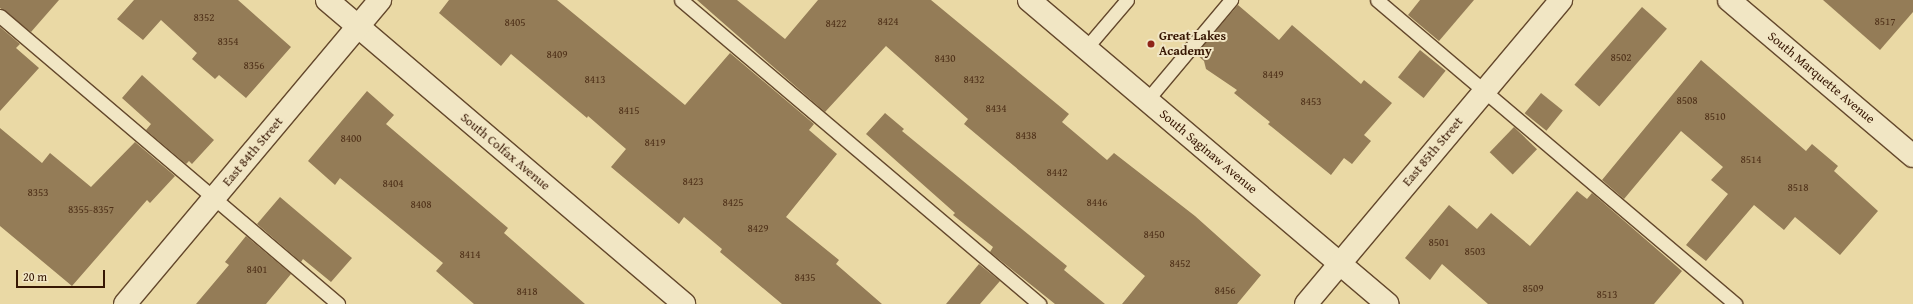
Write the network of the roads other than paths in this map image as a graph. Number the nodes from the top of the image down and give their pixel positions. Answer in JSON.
{"nodes":[{"id":1,"x":327,"y":0,"type":"edge"},
{"id":2,"x":380,"y":0,"type":"edge"},
{"id":3,"x":681,"y":0,"type":"edge"},
{"id":4,"x":1029,"y":0,"type":"edge"},
{"id":5,"x":1127,"y":0,"type":"edge"},
{"id":6,"x":1231,"y":0,"type":"edge"},
{"id":7,"x":1377,"y":0,"type":"edge"},
{"id":8,"x":1561,"y":0,"type":"edge"},
{"id":9,"x":1729,"y":0,"type":"edge"},
{"id":10,"x":0,"y":16,"type":"edge"},
{"id":11,"x":358,"y":27,"type":"junction"},
{"id":12,"x":1086,"y":48,"type":"junction"},
{"id":13,"x":1485,"y":90,"type":"junction"},
{"id":14,"x":1147,"y":100,"type":"junction"},
{"id":15,"x":1913,"y":156,"type":"edge"},
{"id":16,"x":214,"y":198,"type":"junction"},
{"id":17,"x":1339,"y":264,"type":"junction"},
{"id":18,"x":125,"y":304,"type":"edge"},
{"id":19,"x":338,"y":304,"type":"edge"},
{"id":20,"x":684,"y":304,"type":"edge"},
{"id":21,"x":1040,"y":304,"type":"edge"},
{"id":22,"x":1306,"y":304,"type":"edge"},
{"id":23,"x":1387,"y":304,"type":"edge"},
{"id":24,"x":1736,"y":304,"type":"edge"}],
"edges":[{"from":1,"to":11,"type":"street","name":"South Colfax Avenue"},
{"from":2,"to":11,"type":"street","name":"East 84th Street"},
{"from":3,"to":21,"type":"lane"},
{"from":4,"to":12,"type":"street","name":"South Saginaw Avenue"},
{"from":5,"to":12,"type":"lane"},
{"from":6,"to":14,"type":"lane"},
{"from":7,"to":13,"type":"lane"},
{"from":8,"to":13,"type":"street","name":"East 85th Street"},
{"from":9,"to":15,"type":"street","name":"South Marquette Avenue"},
{"from":10,"to":16,"type":"lane"},
{"from":11,"to":16,"type":"street","name":"East 84th Street"},
{"from":11,"to":20,"type":"street","name":"South Colfax Avenue"},
{"from":12,"to":14,"type":"street","name":"South Saginaw Avenue"},
{"from":13,"to":17,"type":"street","name":"East 85th Street"},
{"from":13,"to":24,"type":"lane"},
{"from":14,"to":17,"type":"street","name":"South Saginaw Avenue"},
{"from":16,"to":18,"type":"street","name":"East 84th Street"},
{"from":16,"to":19,"type":"lane"},
{"from":17,"to":22,"type":"street","name":"East 85th Street"},
{"from":17,"to":23,"type":"street","name":"South Saginaw Avenue"}]}
